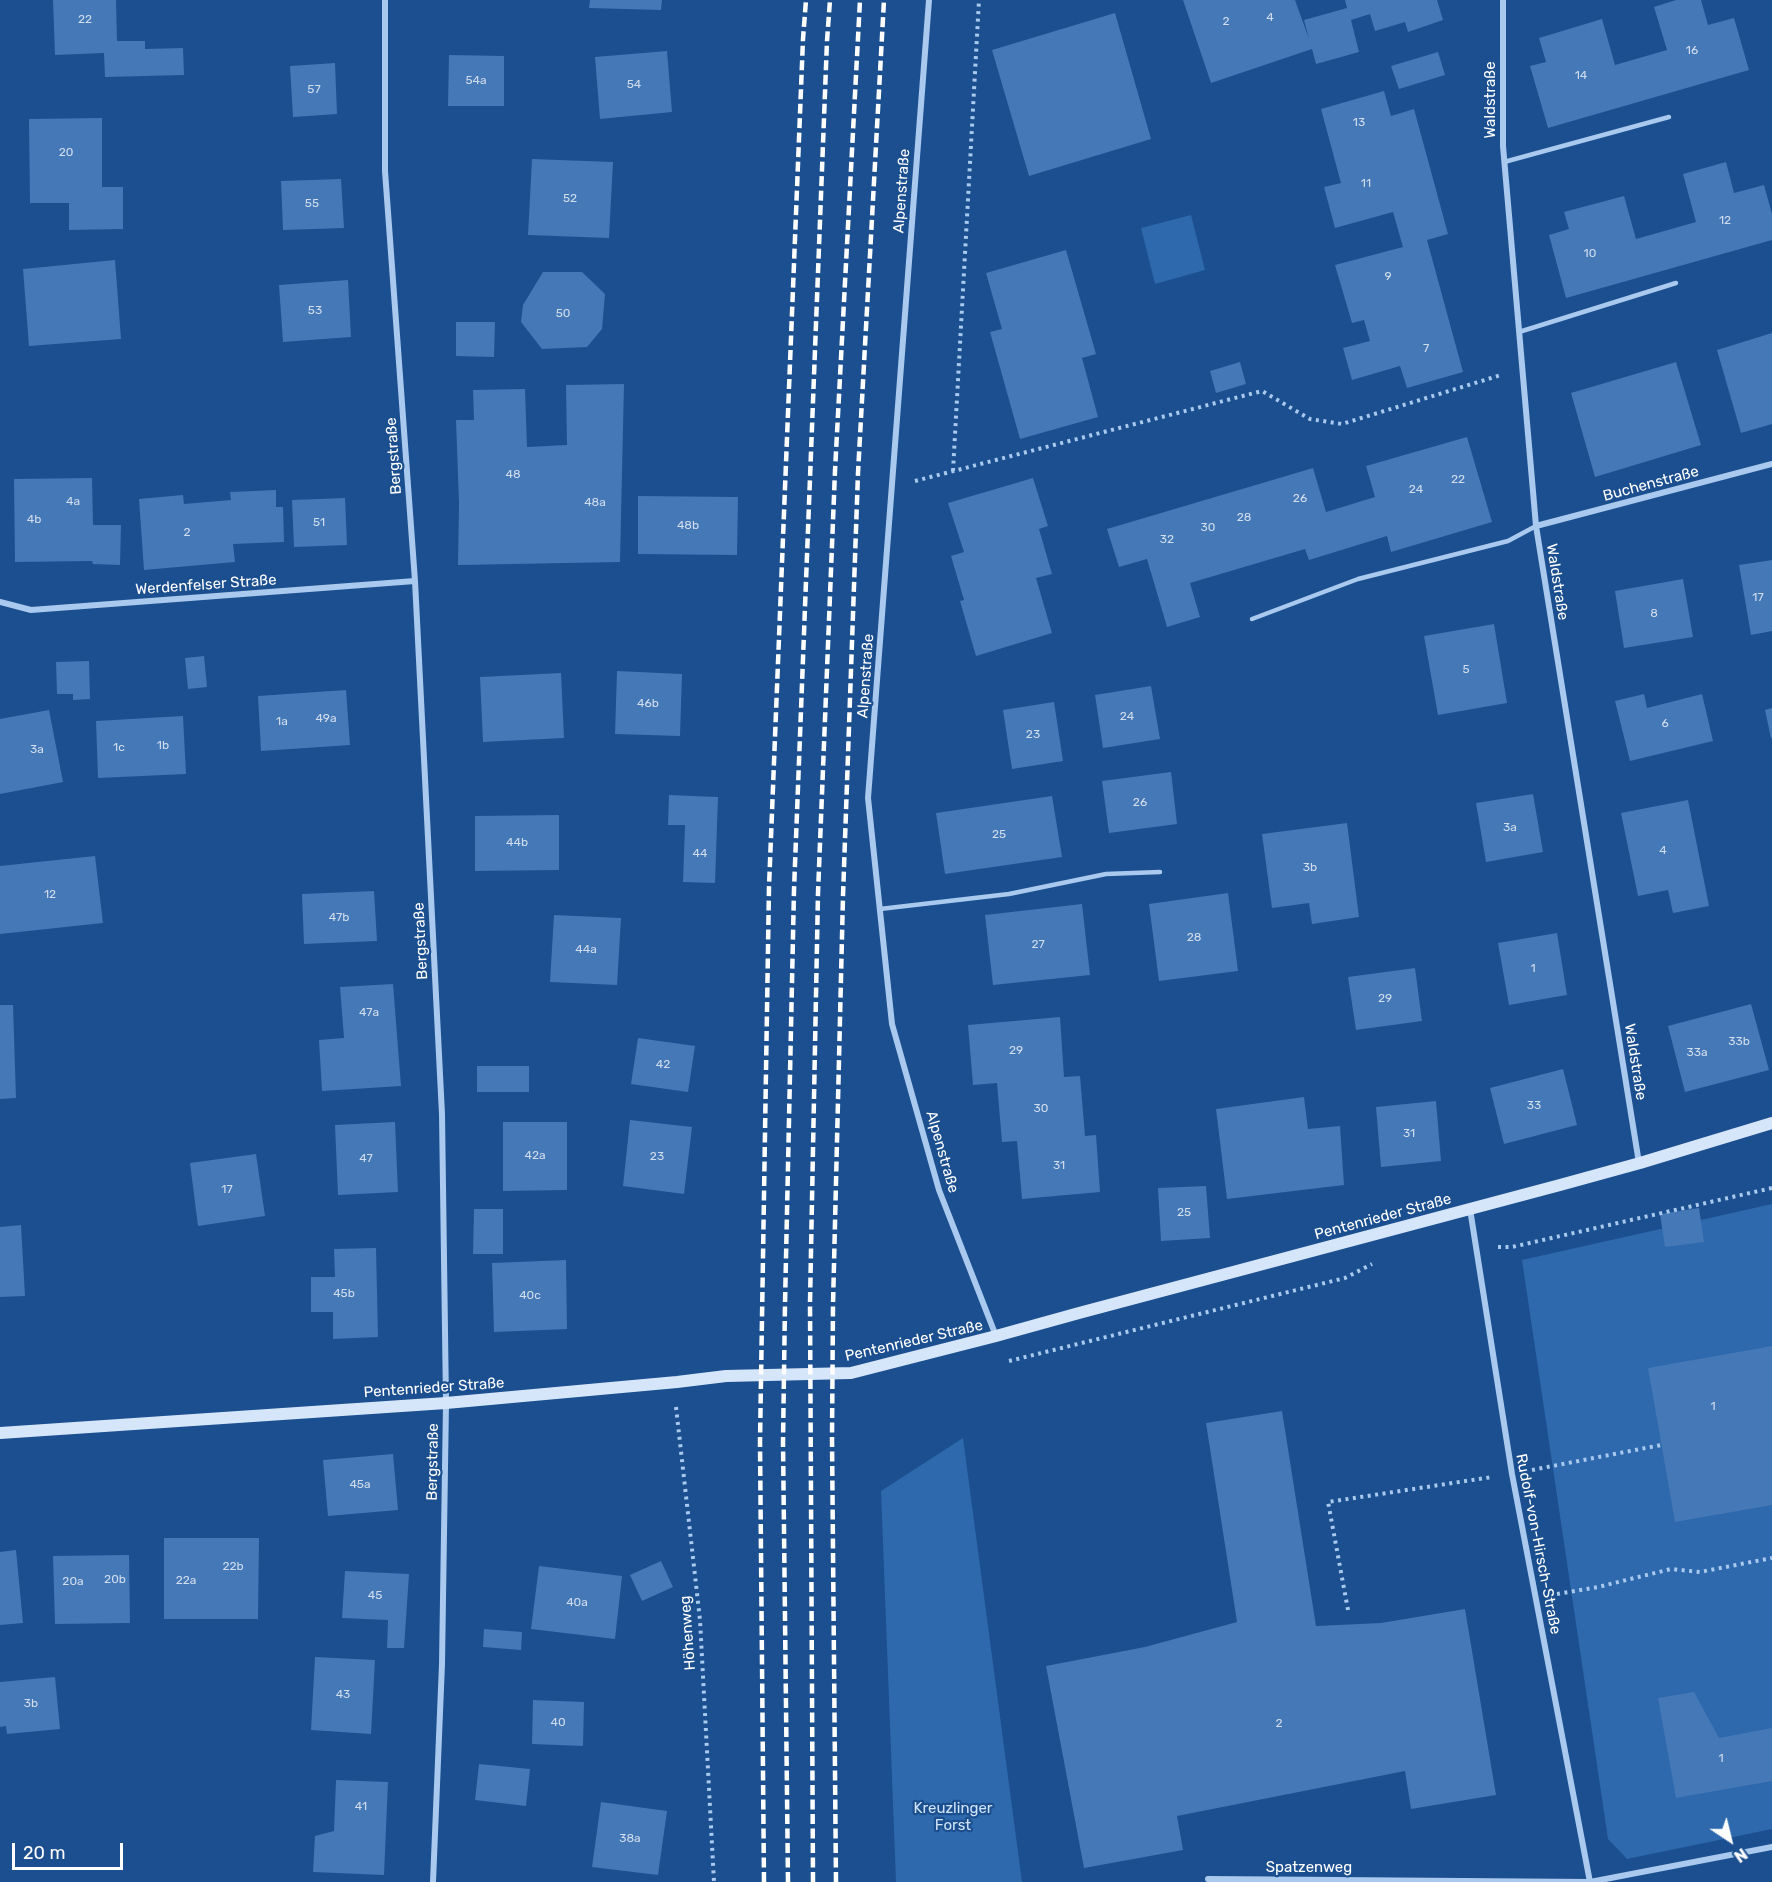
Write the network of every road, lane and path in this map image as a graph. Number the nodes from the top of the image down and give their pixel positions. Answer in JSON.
{"nodes":[{"id":1,"x":385,"y":0,"type":"edge"},
{"id":2,"x":929,"y":0,"type":"edge"},
{"id":3,"x":979,"y":0,"type":"edge"},
{"id":4,"x":1503,"y":0,"type":"edge"},
{"id":5,"x":1669,"y":117,"type":"dead end"},
{"id":6,"x":1504,"y":162,"type":"junction"},
{"id":7,"x":1676,"y":283,"type":"dead end"},
{"id":8,"x":1519,"y":332,"type":"junction"},
{"id":9,"x":1522,"y":369,"type":"junction"},
{"id":10,"x":1772,"y":464,"type":"edge"},
{"id":11,"x":953,"y":471,"type":"junction"},
{"id":12,"x":892,"y":487,"type":"junction"},
{"id":13,"x":1536,"y":526,"type":"junction"},
{"id":14,"x":415,"y":581,"type":"junction"},
{"id":15,"x":0,"y":602,"type":"edge"},
{"id":16,"x":1252,"y":619,"type":"dead end"},
{"id":17,"x":1160,"y":872,"type":"dead end"},
{"id":18,"x":880,"y":909,"type":"junction"},
{"id":19,"x":1772,"y":1123,"type":"edge"},
{"id":20,"x":1640,"y":1163,"type":"junction"},
{"id":21,"x":1772,"y":1188,"type":"edge"},
{"id":22,"x":1470,"y":1209,"type":"junction"},
{"id":23,"x":1499,"y":1247,"type":"dead end"},
{"id":24,"x":996,"y":1336,"type":"junction"},
{"id":25,"x":677,"y":1382,"type":"junction"},
{"id":26,"x":446,"y":1403,"type":"junction"},
{"id":27,"x":0,"y":1433,"type":"edge"},
{"id":28,"x":1661,"y":1445,"type":"dead end"},
{"id":29,"x":1512,"y":1474,"type":"junction"},
{"id":30,"x":1772,"y":1558,"type":"edge"},
{"id":31,"x":1536,"y":1598,"type":"junction"},
{"id":32,"x":1348,"y":1610,"type":"dead end"},
{"id":33,"x":1772,"y":1847,"type":"edge"},
{"id":34,"x":1208,"y":1879,"type":"dead end"},
{"id":35,"x":433,"y":1882,"type":"edge"},
{"id":36,"x":714,"y":1882,"type":"edge"},
{"id":37,"x":1590,"y":1882,"type":"edge"}],
"edges":[{"from":1,"to":14,"type":"street","name":"Bergstraße"},
{"from":2,"to":12,"type":"street","name":"Alpenstraße"},
{"from":3,"to":11,"type":"path"},
{"from":4,"to":6,"type":"street","name":"Waldstraße"},
{"from":5,"to":6,"type":"lane"},
{"from":6,"to":8,"type":"street","name":"Waldstraße"},
{"from":7,"to":8,"type":"lane"},
{"from":8,"to":9,"type":"street","name":"Waldstraße"},
{"from":9,"to":11,"type":"path"},
{"from":9,"to":13,"type":"street","name":"Waldstraße"},
{"from":10,"to":13,"type":"street","name":"Buchenstraße"},
{"from":11,"to":12,"type":"path"},
{"from":12,"to":18,"type":"street","name":"Alpenstraße"},
{"from":13,"to":16,"type":"lane"},
{"from":13,"to":20,"type":"street","name":"Waldstraße"},
{"from":14,"to":15,"type":"street","name":"Werdenfelser Straße"},
{"from":14,"to":26,"type":"street","name":"Bergstraße"},
{"from":17,"to":18,"type":"lane"},
{"from":18,"to":24,"type":"street","name":"Alpenstraße"},
{"from":19,"to":20,"type":"street","name":"Pentenrieder Straße"},
{"from":20,"to":22,"type":"street","name":"Pentenrieder Straße"},
{"from":21,"to":23,"type":"path"},
{"from":22,"to":24,"type":"street","name":"Pentenrieder Straße"},
{"from":22,"to":29,"type":"street","name":"Rudolf-von-Hirsch-Straße"},
{"from":24,"to":25,"type":"street","name":"Pentenrieder Straße"},
{"from":25,"to":26,"type":"street","name":"Pentenrieder Straße"},
{"from":25,"to":36,"type":"path","name":"Höhenweg"},
{"from":26,"to":27,"type":"street","name":"Pentenrieder Straße"},
{"from":26,"to":35,"type":"street","name":"Bergstraße"},
{"from":28,"to":29,"type":"path"},
{"from":29,"to":31,"type":"street","name":"Rudolf-von-Hirsch-Straße"},
{"from":29,"to":32,"type":"path"},
{"from":30,"to":31,"type":"path"},
{"from":31,"to":37,"type":"street","name":"Rudolf-von-Hirsch-Straße"},
{"from":33,"to":37,"type":"street","name":"Spatzenweg"},
{"from":34,"to":37,"type":"street","name":"Spatzenweg"}]}
